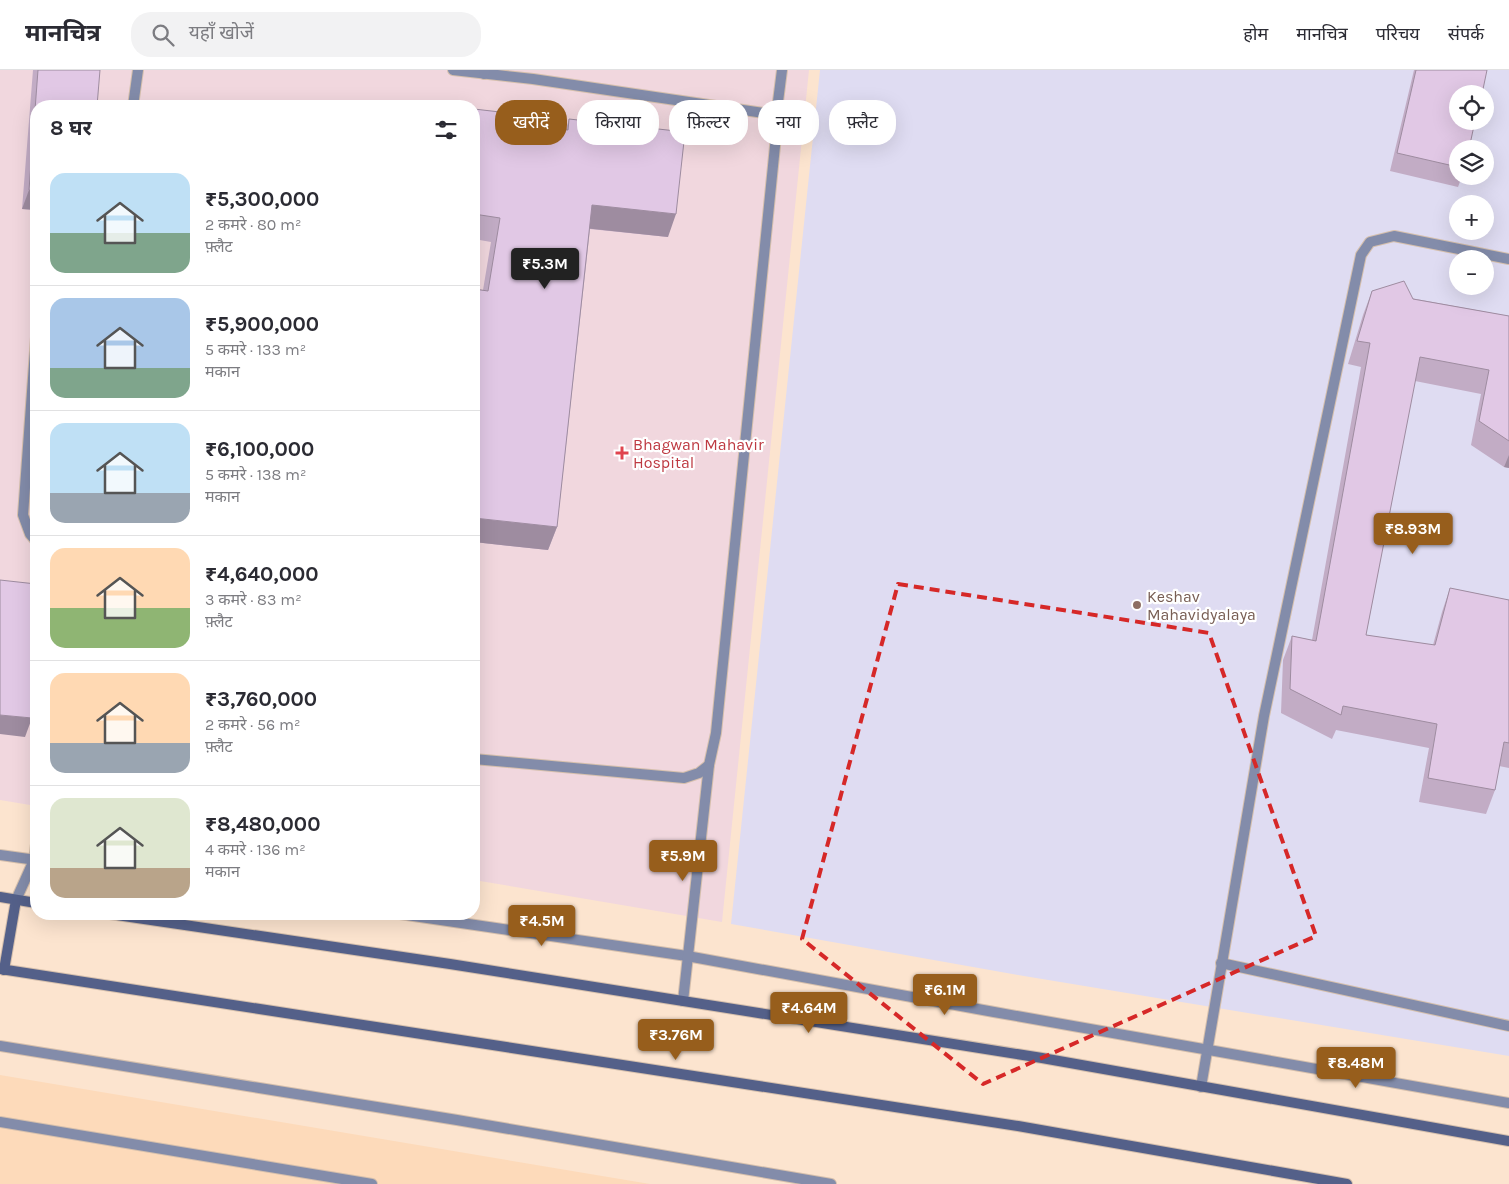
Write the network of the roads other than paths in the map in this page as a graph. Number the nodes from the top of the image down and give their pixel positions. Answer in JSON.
{"nodes":[{"id":1,"x":138,"y":70,"type":"edge"},
{"id":2,"x":453,"y":70,"type":"edge"},
{"id":3,"x":782,"y":70,"type":"edge"},
{"id":4,"x":485,"y":72,"type":"edge"},
{"id":5,"x":134,"y":100,"type":"edge"},
{"id":6,"x":778,"y":100,"type":"edge"},
{"id":7,"x":758,"y":112,"type":"edge"},
{"id":8,"x":775,"y":145,"type":"edge"},
{"id":9,"x":1509,"y":259,"type":"edge"},
{"id":10,"x":30,"y":419,"type":"edge"},
{"id":11,"x":30,"y":534,"type":"edge"},
{"id":12,"x":480,"y":760,"type":"edge"},
{"id":13,"x":709,"y":766,"type":"junction"},
{"id":14,"x":0,"y":855,"type":"edge"},
{"id":15,"x":30,"y":859,"type":"edge"},
{"id":16,"x":30,"y":871,"type":"edge"},
{"id":17,"x":0,"y":897,"type":"edge"},
{"id":18,"x":16,"y":900,"type":"junction"},
{"id":19,"x":30,"y":902,"type":"edge"},
{"id":20,"x":151,"y":920,"type":"edge"},
{"id":21,"x":441,"y":920,"type":"edge"},
{"id":22,"x":688,"y":956,"type":"junction"},
{"id":23,"x":1221,"y":963,"type":"junction"},
{"id":24,"x":2,"y":969,"type":"edge"},
{"id":25,"x":682,"y":1001,"type":"junction"},
{"id":26,"x":1509,"y":1026,"type":"edge"},
{"id":27,"x":0,"y":1046,"type":"edge"},
{"id":28,"x":1206,"y":1050,"type":"junction"},
{"id":29,"x":1201,"y":1087,"type":"junction"},
{"id":30,"x":1509,"y":1103,"type":"edge"},
{"id":31,"x":0,"y":1122,"type":"edge"},
{"id":32,"x":1509,"y":1141,"type":"edge"},
{"id":33,"x":372,"y":1184,"type":"edge"},
{"id":34,"x":831,"y":1184,"type":"edge"},
{"id":35,"x":1347,"y":1184,"type":"edge"}],
"edges":[{"from":1,"to":5,"type":"street"},
{"from":2,"to":4,"type":"street"},
{"from":3,"to":6,"type":"street"},
{"from":4,"to":7,"type":"street"},
{"from":8,"to":13,"type":"street"},
{"from":9,"to":23,"type":"street"},
{"from":10,"to":11,"type":"street"},
{"from":12,"to":13,"type":"street"},
{"from":13,"to":22,"type":"street"},
{"from":14,"to":15,"type":"street"},
{"from":16,"to":18,"type":"street"},
{"from":17,"to":18,"type":"main road"},
{"from":18,"to":19,"type":"main road"},
{"from":18,"to":24,"type":"main road"},
{"from":20,"to":25,"type":"main road"},
{"from":21,"to":22,"type":"street"},
{"from":22,"to":25,"type":"street"},
{"from":22,"to":28,"type":"street"},
{"from":23,"to":26,"type":"street"},
{"from":23,"to":28,"type":"street"},
{"from":24,"to":35,"type":"main road"},
{"from":25,"to":29,"type":"main road"},
{"from":27,"to":34,"type":"street"},
{"from":28,"to":29,"type":"street"},
{"from":28,"to":30,"type":"street"},
{"from":29,"to":32,"type":"main road"},
{"from":31,"to":33,"type":"street"}]}
